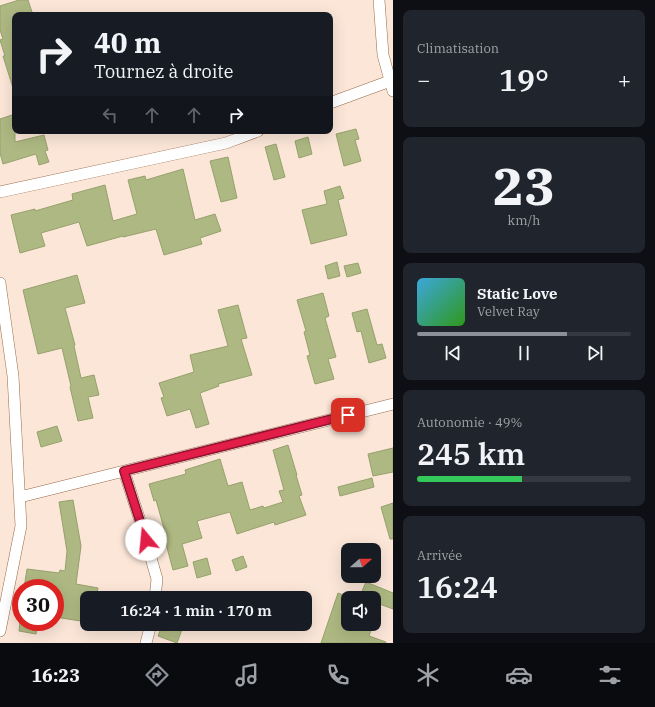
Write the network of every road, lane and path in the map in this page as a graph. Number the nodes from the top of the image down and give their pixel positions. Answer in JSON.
{"nodes":[{"id":1,"x":379,"y":0,"type":"edge"},
{"id":2,"x":391,"y":86,"type":"edge"},
{"id":3,"x":333,"y":102,"type":"edge"},
{"id":4,"x":250,"y":134,"type":"edge"},
{"id":5,"x":0,"y":192,"type":"edge"},
{"id":6,"x":0,"y":283,"type":"edge"},
{"id":7,"x":4,"y":331,"type":"edge"},
{"id":8,"x":393,"y":404,"type":"edge"},
{"id":9,"x":124,"y":471,"type":"junction"},
{"id":10,"x":20,"y":497,"type":"junction"},
{"id":11,"x":156,"y":591,"type":"edge"},
{"id":12,"x":0,"y":631,"type":"edge"},
{"id":13,"x":149,"y":631,"type":"edge"},
{"id":14,"x":146,"y":643,"type":"edge"}],
"edges":[{"from":1,"to":2,"type":"street"},
{"from":2,"to":3,"type":"street"},
{"from":4,"to":5,"type":"street"},
{"from":6,"to":7,"type":"street"},
{"from":7,"to":10,"type":"street"},
{"from":8,"to":9,"type":"street"},
{"from":9,"to":10,"type":"street"},
{"from":9,"to":11,"type":"street"},
{"from":10,"to":12,"type":"street"},
{"from":13,"to":14,"type":"street"}]}
